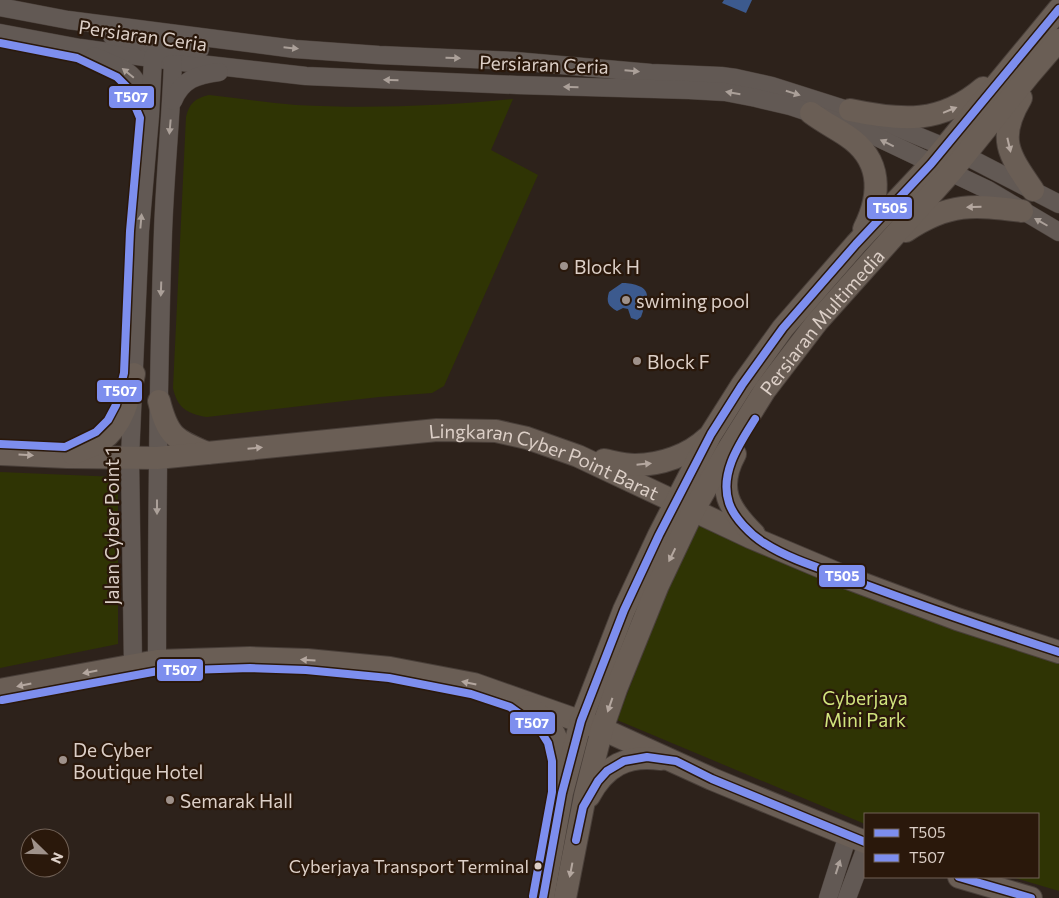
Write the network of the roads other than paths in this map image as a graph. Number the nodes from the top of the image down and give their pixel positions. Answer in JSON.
{"nodes":[{"id":1,"x":0,"y":7,"type":"edge"},
{"id":2,"x":1059,"y":8,"type":"edge"},
{"id":3,"x":68,"y":20,"type":"junction"},
{"id":4,"x":0,"y":33,"type":"edge"},
{"id":5,"x":1059,"y":41,"type":"edge"},
{"id":6,"x":1031,"y":42,"type":"junction"},
{"id":7,"x":268,"y":46,"type":"junction"},
{"id":8,"x":80,"y":48,"type":"junction"},
{"id":9,"x":157,"y":53,"type":"junction"},
{"id":10,"x":173,"y":61,"type":"junction"},
{"id":11,"x":237,"y":70,"type":"junction"},
{"id":12,"x":172,"y":105,"type":"junction"},
{"id":13,"x":850,"y":110,"type":"junction"},
{"id":14,"x":811,"y":113,"type":"junction"},
{"id":15,"x":150,"y":116,"type":"junction"},
{"id":16,"x":948,"y":160,"type":"junction"},
{"id":17,"x":1033,"y":190,"type":"junction"},
{"id":18,"x":1059,"y":204,"type":"edge"},
{"id":19,"x":1022,"y":211,"type":"junction"},
{"id":20,"x":1059,"y":232,"type":"edge"},
{"id":21,"x":856,"y":244,"type":"junction"},
{"id":22,"x":872,"y":261,"type":"junction"},
{"id":23,"x":817,"y":322,"type":"junction"},
{"id":24,"x":134,"y":374,"type":"junction"},
{"id":25,"x":159,"y":401,"type":"junction"},
{"id":26,"x":711,"y":434,"type":"junction"},
{"id":27,"x":207,"y":453,"type":"junction"},
{"id":28,"x":0,"y":454,"type":"edge"},
{"id":29,"x":578,"y":456,"type":"junction"},
{"id":30,"x":67,"y":457,"type":"junction"},
{"id":31,"x":130,"y":458,"type":"junction"},
{"id":32,"x":157,"y":458,"type":"junction"},
{"id":33,"x":684,"y":507,"type":"junction"},
{"id":34,"x":762,"y":542,"type":"junction"},
{"id":35,"x":1059,"y":652,"type":"edge"},
{"id":36,"x":157,"y":660,"type":"junction"},
{"id":37,"x":133,"y":664,"type":"junction"},
{"id":38,"x":0,"y":690,"type":"edge"},
{"id":39,"x":515,"y":698,"type":"junction"},
{"id":40,"x":580,"y":721,"type":"junction"},
{"id":41,"x":602,"y":729,"type":"junction"},
{"id":42,"x":676,"y":762,"type":"junction"},
{"id":43,"x":562,"y":793,"type":"junction"},
{"id":44,"x":583,"y":807,"type":"junction"},
{"id":45,"x":857,"y":838,"type":"edge"},
{"id":46,"x":864,"y":853,"type":"edge"},
{"id":47,"x":962,"y":878,"type":"edge"},
{"id":48,"x":543,"y":898,"type":"edge"},
{"id":49,"x":565,"y":898,"type":"edge"},
{"id":50,"x":828,"y":898,"type":"edge"},
{"id":51,"x":847,"y":898,"type":"edge"},
{"id":52,"x":1031,"y":898,"type":"edge"}],
"edges":[{"from":1,"to":3,"type":"street","name":"Persiaran Ceria"},
{"from":2,"to":6,"type":"main road","name":"Persiaran Multimedia"},
{"from":3,"to":7,"type":"street","name":"Persiaran Ceria"},
{"from":3,"to":9,"type":"street"},
{"from":4,"to":8,"type":"street","name":"Persiaran Ceria"},
{"from":5,"to":16,"type":"main road","name":"Persiaran Multimedia"},
{"from":5,"to":17,"type":"main road","one_way":true},
{"from":13,"to":6,"type":"main road","one_way":true},
{"from":6,"to":16,"type":"main road","name":"Persiaran Multimedia"},
{"from":7,"to":9,"type":"street"},
{"from":7,"to":13,"type":"street","name":"Persiaran Ceria","one_way":true},
{"from":8,"to":9,"type":"street","name":"Persiaran Ceria"},
{"from":15,"to":8,"type":"street","one_way":true},
{"from":9,"to":10,"type":"street"},
{"from":9,"to":15,"type":"street","name":"Jalan Cyber Point 1"},
{"from":10,"to":11,"type":"street","name":"Persiaran Ceria"},
{"from":10,"to":12,"type":"street"},
{"from":11,"to":12,"type":"street"},
{"from":14,"to":11,"type":"street","name":"Persiaran Ceria","one_way":true},
{"from":12,"to":25,"type":"street","one_way":true},
{"from":13,"to":16,"type":"street","name":"Persiaran Ceria"},
{"from":16,"to":14,"type":"street","name":"Persiaran Ceria","one_way":true},
{"from":14,"to":21,"type":"main road"},
{"from":24,"to":15,"type":"street","name":"Jalan Cyber Point 1","one_way":true},
{"from":16,"to":17,"type":"street","name":"Persiaran Ceria"},
{"from":16,"to":19,"type":"street","name":"Persiaran Ceria"},
{"from":16,"to":21,"type":"main road","name":"Persiaran Multimedia"},
{"from":16,"to":22,"type":"main road","name":"Persiaran Multimedia"},
{"from":17,"to":18,"type":"street","name":"Persiaran Ceria"},
{"from":20,"to":19,"type":"street","name":"Persiaran Ceria","one_way":true},
{"from":19,"to":22,"type":"main road","one_way":true},
{"from":21,"to":26,"type":"main road","name":"Persiaran Multimedia"},
{"from":22,"to":23,"type":"main road","name":"Persiaran Multimedia"},
{"from":23,"to":33,"type":"main road","name":"Persiaran Multimedia"},
{"from":23,"to":34,"type":"main road"},
{"from":24,"to":30,"type":"main road"},
{"from":24,"to":31,"type":"street","name":"Jalan Cyber Point 1"},
{"from":25,"to":27,"type":"main road"},
{"from":25,"to":32,"type":"street"},
{"from":29,"to":26,"type":"main road","one_way":true},
{"from":26,"to":33,"type":"main road","name":"Persiaran Multimedia"},
{"from":27,"to":29,"type":"main road","name":"Lingkaran Cyber Point Barat","one_way":true},
{"from":27,"to":32,"type":"main road","name":"Lingkaran Cyber Point Barat"},
{"from":28,"to":30,"type":"main road","name":"Lingkaran Cyber Point Barat","one_way":true},
{"from":29,"to":33,"type":"main road","name":"Lingkaran Cyber Point Barat"},
{"from":30,"to":31,"type":"main road","name":"Lingkaran Cyber Point Barat"},
{"from":31,"to":32,"type":"main road","name":"Lingkaran Cyber Point Barat"},
{"from":31,"to":37,"type":"street","name":"Jalan Cyber Point 1"},
{"from":32,"to":36,"type":"street","one_way":true},
{"from":33,"to":34,"type":"main road","name":"Lingkaran Cyber Point Barat"},
{"from":33,"to":40,"type":"main road","name":"Persiaran Multimedia"},
{"from":33,"to":41,"type":"main road","name":"Persiaran Multimedia","one_way":true},
{"from":34,"to":35,"type":"main road","name":"Lingkaran Cyber Point Barat"},
{"from":36,"to":37,"type":"main road"},
{"from":39,"to":36,"type":"main road","one_way":true},
{"from":37,"to":38,"type":"main road","one_way":true},
{"from":39,"to":40,"type":"main road"},
{"from":39,"to":43,"type":"main road"},
{"from":40,"to":41,"type":"main road"},
{"from":40,"to":43,"type":"main road","name":"Persiaran Multimedia"},
{"from":41,"to":42,"type":"main road"},
{"from":41,"to":44,"type":"main road","name":"Persiaran Multimedia"},
{"from":42,"to":44,"type":"main road"},
{"from":42,"to":45,"type":"main road"},
{"from":43,"to":48,"type":"main road","name":"Persiaran Multimedia"},
{"from":44,"to":49,"type":"main road","name":"Persiaran Multimedia","one_way":true},
{"from":50,"to":45,"type":"street","one_way":true},
{"from":46,"to":51,"type":"street"},
{"from":47,"to":52,"type":"main road"}]}
